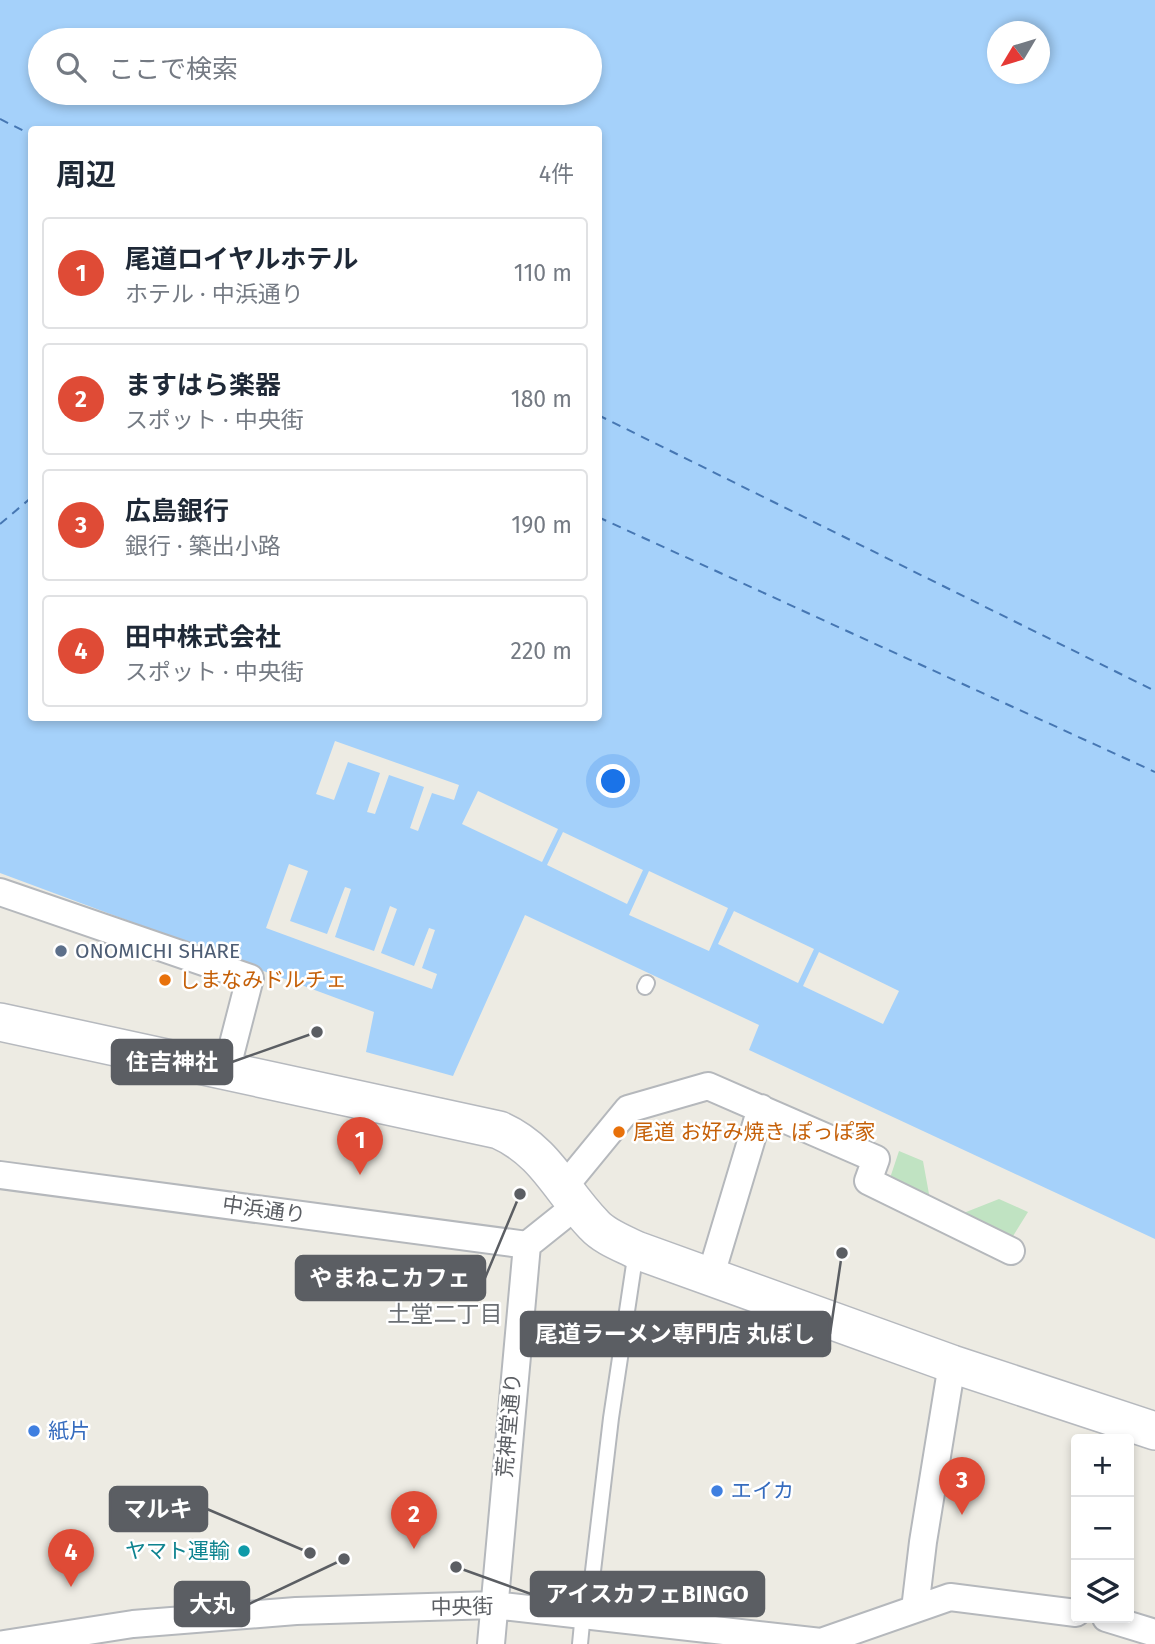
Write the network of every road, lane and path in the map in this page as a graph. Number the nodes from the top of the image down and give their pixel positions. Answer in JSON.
{"nodes":[{"id":1,"x":0,"y":892,"type":"edge"},
{"id":2,"x":0,"y":1022,"type":"edge"},
{"id":3,"x":226,"y":1071,"type":"junction"},
{"id":4,"x":761,"y":1108,"type":"junction"},
{"id":5,"x":0,"y":1175,"type":"edge"},
{"id":6,"x":570,"y":1196,"type":"junction"},
{"id":7,"x":527,"y":1245,"type":"junction"},
{"id":8,"x":636,"y":1250,"type":"junction"},
{"id":9,"x":1012,"y":1251,"type":"dead end"},
{"id":10,"x":710,"y":1278,"type":"junction"},
{"id":11,"x":952,"y":1364,"type":"junction"},
{"id":12,"x":1155,"y":1431,"type":"edge"},
{"id":13,"x":494,"y":1605,"type":"junction"},
{"id":14,"x":915,"y":1609,"type":"junction"},
{"id":15,"x":1071,"y":1612,"type":"edge"},
{"id":16,"x":583,"y":1614,"type":"junction"},
{"id":17,"x":1122,"y":1623,"type":"edge"},
{"id":18,"x":1155,"y":1633,"type":"edge"},
{"id":19,"x":4,"y":1644,"type":"edge"},
{"id":20,"x":491,"y":1644,"type":"edge"},
{"id":21,"x":580,"y":1644,"type":"edge"}],
"edges":[{"from":1,"to":3,"type":"street"},
{"from":2,"to":3,"type":"street"},
{"from":3,"to":6,"type":"street"},
{"from":4,"to":6,"type":"street"},
{"from":4,"to":9,"type":"street"},
{"from":4,"to":10,"type":"street"},
{"from":5,"to":7,"type":"street","name":"中浜通り"},
{"from":6,"to":7,"type":"street"},
{"from":6,"to":8,"type":"street"},
{"from":7,"to":13,"type":"street","name":"荒神堂通り"},
{"from":8,"to":10,"type":"street"},
{"from":8,"to":16,"type":"lane"},
{"from":10,"to":11,"type":"street"},
{"from":11,"to":12,"type":"street"},
{"from":11,"to":14,"type":"street"},
{"from":13,"to":16,"type":"street","name":"中央街"},
{"from":13,"to":19,"type":"street","name":"中央街"},
{"from":13,"to":20,"type":"street","name":"荒神堂通り"},
{"from":14,"to":15,"type":"street","name":"中央街"},
{"from":14,"to":16,"type":"street","name":"中央街"},
{"from":16,"to":21,"type":"lane"},
{"from":17,"to":18,"type":"street"}]}
